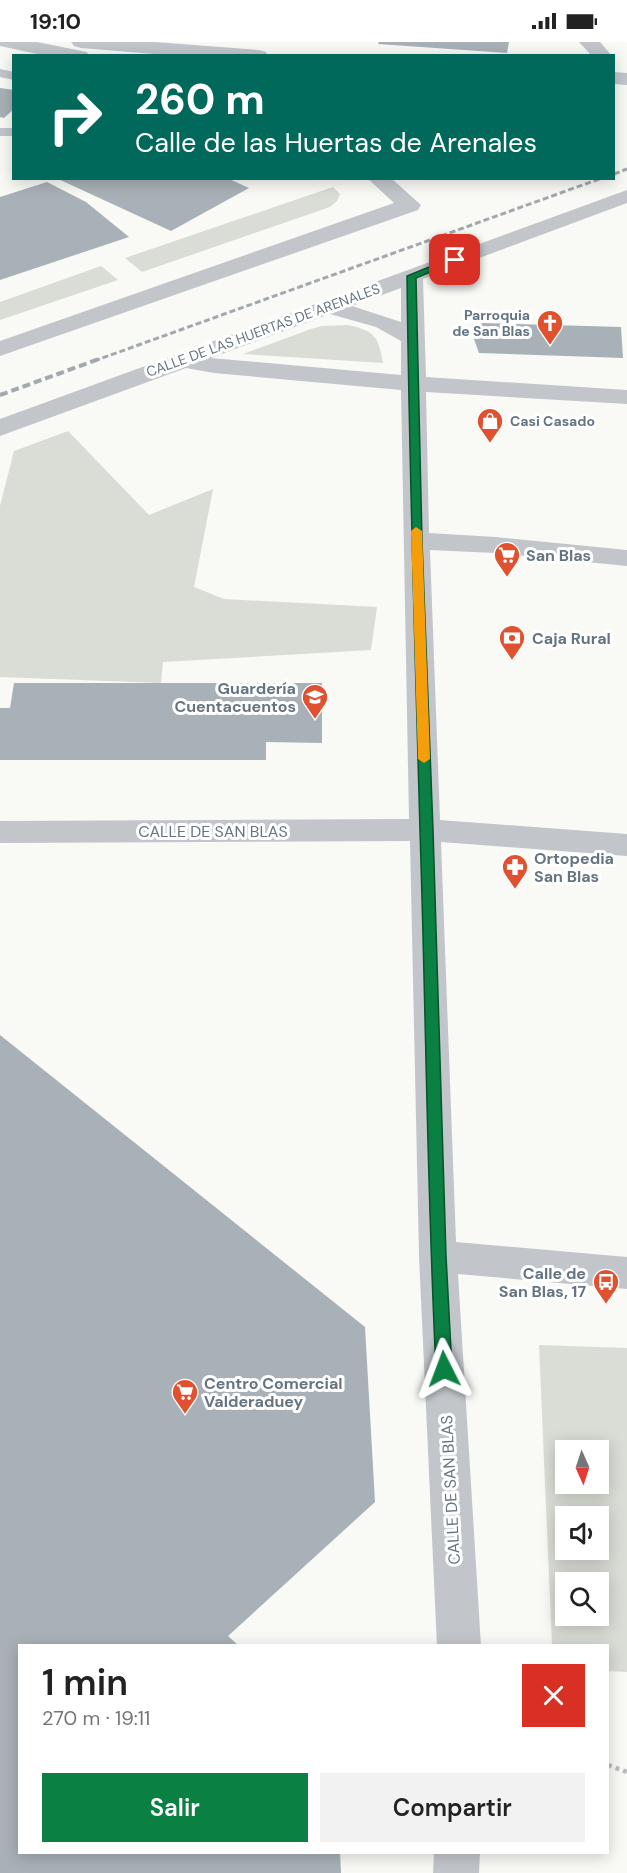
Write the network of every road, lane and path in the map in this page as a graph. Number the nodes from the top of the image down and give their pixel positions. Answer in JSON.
{"nodes":[{"id":1,"x":6,"y":42,"type":"edge"},
{"id":2,"x":589,"y":42,"type":"edge"},
{"id":3,"x":76,"y":52,"type":"edge"},
{"id":4,"x":168,"y":54,"type":"edge"},
{"id":5,"x":607,"y":54,"type":"edge"},
{"id":6,"x":379,"y":180,"type":"edge"},
{"id":7,"x":627,"y":196,"type":"edge"},
{"id":8,"x":411,"y":276,"type":"junction"},
{"id":9,"x":328,"y":306,"type":"junction"},
{"id":10,"x":413,"y":338,"type":"junction"},
{"id":11,"x":0,"y":349,"type":"edge"},
{"id":12,"x":182,"y":360,"type":"junction"},
{"id":13,"x":415,"y":383,"type":"junction"},
{"id":14,"x":627,"y":398,"type":"edge"},
{"id":15,"x":0,"y":428,"type":"edge"},
{"id":16,"x":416,"y":541,"type":"junction"},
{"id":17,"x":627,"y":558,"type":"edge"},
{"id":18,"x":427,"y":830,"type":"junction"},
{"id":19,"x":0,"y":831,"type":"edge"},
{"id":20,"x":627,"y":845,"type":"edge"},
{"id":21,"x":438,"y":1256,"type":"junction"},
{"id":22,"x":627,"y":1274,"type":"edge"},
{"id":23,"x":459,"y":1644,"type":"edge"},
{"id":24,"x":609,"y":1765,"type":"edge"},
{"id":25,"x":627,"y":1772,"type":"edge"},
{"id":26,"x":457,"y":1854,"type":"edge"},
{"id":27,"x":456,"y":1873,"type":"edge"}],
"edges":[{"from":1,"to":3,"type":"street"},
{"from":2,"to":5,"type":"street"},
{"from":3,"to":4,"type":"street"},
{"from":6,"to":11,"type":"street"},
{"from":7,"to":8,"type":"street","name":"CALLE DE LAS HUERTAS DE ARENALES"},
{"from":8,"to":9,"type":"street","name":"CALLE DE LAS HUERTAS DE ARENALES"},
{"from":8,"to":10,"type":"street","name":"CALLE DE SAN BLAS"},
{"from":9,"to":10,"type":"street"},
{"from":9,"to":12,"type":"street","name":"CALLE DE LAS HUERTAS DE ARENALES"},
{"from":10,"to":13,"type":"street","name":"CALLE DE SAN BLAS"},
{"from":12,"to":13,"type":"street"},
{"from":12,"to":15,"type":"street","name":"CALLE DE LAS HUERTAS DE ARENALES"},
{"from":13,"to":14,"type":"street"},
{"from":13,"to":16,"type":"street","name":"CALLE DE SAN BLAS"},
{"from":16,"to":17,"type":"street"},
{"from":16,"to":18,"type":"street","name":"CALLE DE SAN BLAS"},
{"from":18,"to":19,"type":"street","name":"CALLE DE SAN BLAS"},
{"from":18,"to":20,"type":"street","name":"CALLE DE SAN BLAS"},
{"from":18,"to":21,"type":"street","name":"CALLE DE SAN BLAS"},
{"from":21,"to":22,"type":"street"},
{"from":21,"to":23,"type":"street","name":"CALLE DE SAN BLAS"},
{"from":24,"to":25,"type":"path"},
{"from":26,"to":27,"type":"street"}]}
